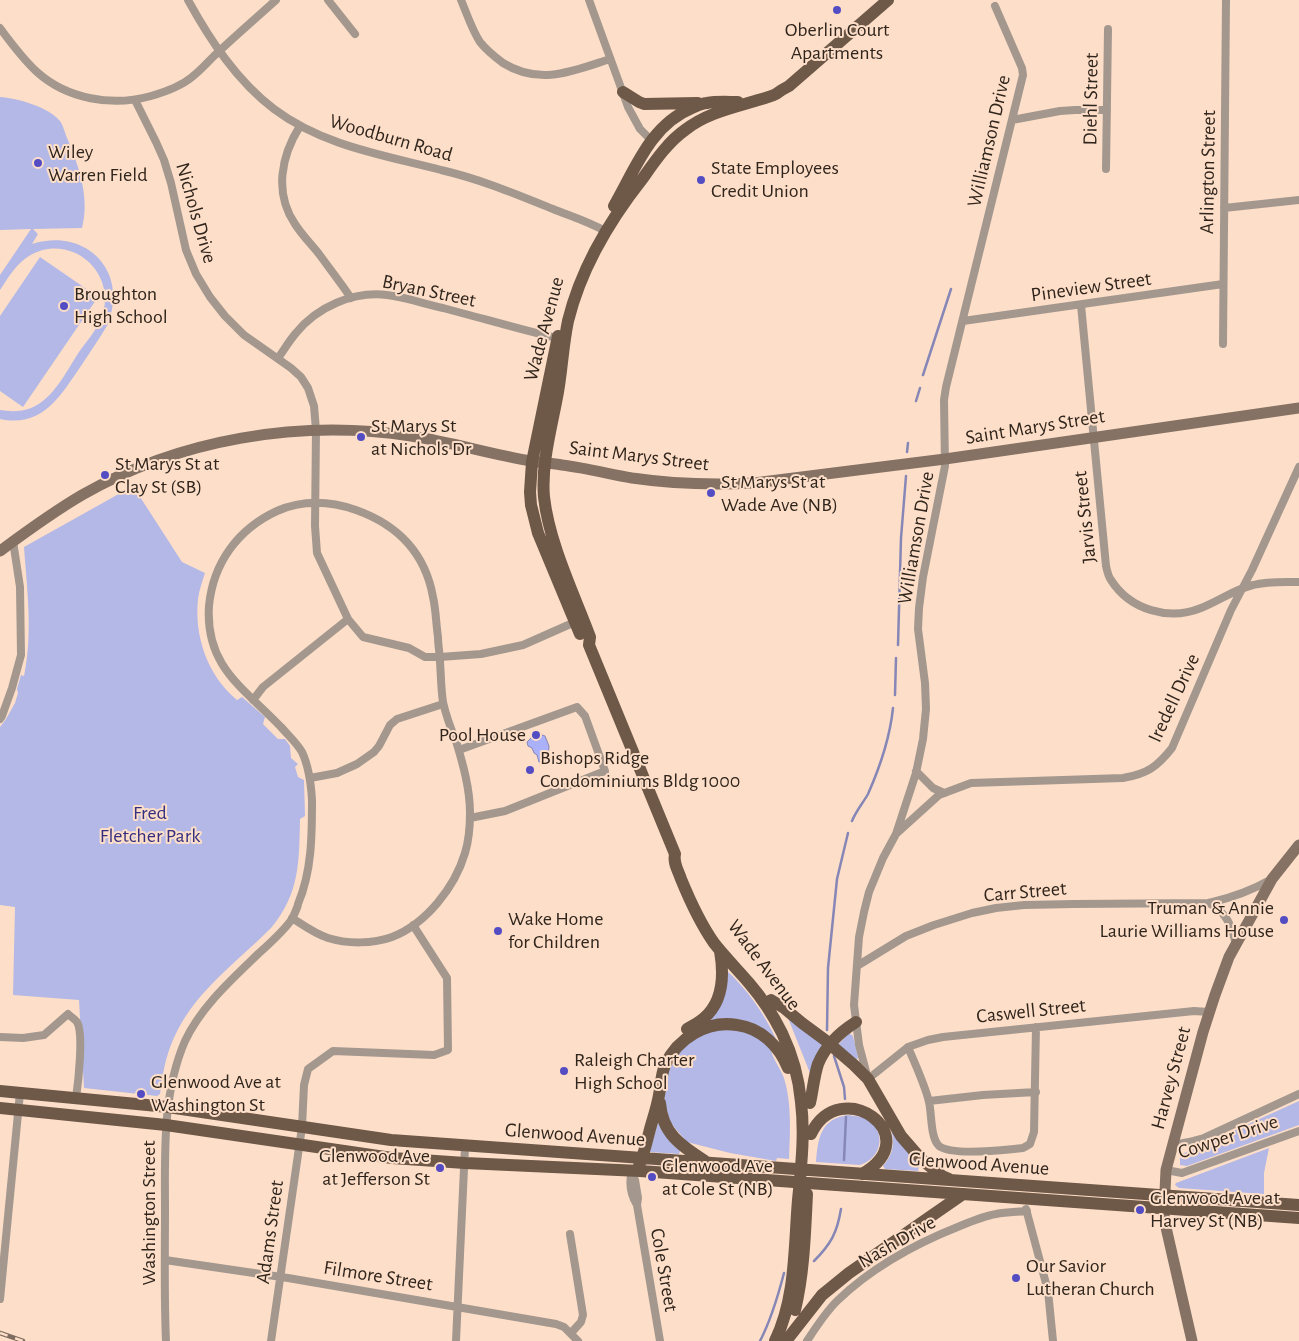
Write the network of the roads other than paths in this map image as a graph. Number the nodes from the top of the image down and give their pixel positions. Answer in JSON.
{"nodes":[{"id":1,"x":188,"y":0,"type":"edge"},
{"id":2,"x":276,"y":0,"type":"edge"},
{"id":3,"x":328,"y":0,"type":"edge"},
{"id":4,"x":461,"y":0,"type":"edge"},
{"id":5,"x":589,"y":0,"type":"edge"},
{"id":6,"x":888,"y":0,"type":"edge"},
{"id":7,"x":1226,"y":0,"type":"edge"},
{"id":8,"x":995,"y":6,"type":"dead end"},
{"id":9,"x":0,"y":28,"type":"edge"},
{"id":10,"x":1108,"y":29,"type":"dead end"},
{"id":11,"x":355,"y":34,"type":"dead end"},
{"id":12,"x":219,"y":51,"type":"junction"},
{"id":13,"x":610,"y":59,"type":"junction"},
{"id":14,"x":623,"y":92,"type":"junction"},
{"id":15,"x":136,"y":100,"type":"junction"},
{"id":16,"x":752,"y":102,"type":"junction"},
{"id":17,"x":706,"y":103,"type":"junction"},
{"id":18,"x":1107,"y":110,"type":"junction"},
{"id":19,"x":718,"y":112,"type":"junction"},
{"id":20,"x":1012,"y":120,"type":"junction"},
{"id":21,"x":300,"y":126,"type":"junction"},
{"id":22,"x":651,"y":140,"type":"junction"},
{"id":23,"x":1106,"y":168,"type":"dead end"},
{"id":24,"x":635,"y":188,"type":"junction"},
{"id":25,"x":1299,"y":200,"type":"edge"},
{"id":26,"x":1224,"y":208,"type":"junction"},
{"id":27,"x":603,"y":229,"type":"junction"},
{"id":28,"x":1223,"y":284,"type":"junction"},
{"id":29,"x":351,"y":298,"type":"junction"},
{"id":30,"x":1081,"y":305,"type":"junction"},
{"id":31,"x":963,"y":321,"type":"junction"},
{"id":32,"x":561,"y":339,"type":"junction"},
{"id":33,"x":1223,"y":344,"type":"dead end"},
{"id":34,"x":278,"y":358,"type":"junction"},
{"id":35,"x":1299,"y":408,"type":"edge"},
{"id":36,"x":316,"y":430,"type":"junction"},
{"id":37,"x":1093,"y":437,"type":"junction"},
{"id":38,"x":945,"y":460,"type":"junction"},
{"id":39,"x":539,"y":462,"type":"junction"},
{"id":40,"x":1299,"y":467,"type":"edge"},
{"id":41,"x":316,"y":502,"type":"junction"},
{"id":42,"x":14,"y":541,"type":"junction"},
{"id":43,"x":0,"y":551,"type":"edge"},
{"id":44,"x":1299,"y":582,"type":"edge"},
{"id":45,"x":1243,"y":588,"type":"junction"},
{"id":46,"x":348,"y":619,"type":"junction"},
{"id":47,"x":575,"y":622,"type":"junction"},
{"id":48,"x":589,"y":645,"type":"junction"},
{"id":49,"x":440,"y":657,"type":"junction"},
{"id":50,"x":252,"y":700,"type":"junction"},
{"id":51,"x":443,"y":704,"type":"junction"},
{"id":52,"x":0,"y":719,"type":"edge"},
{"id":53,"x":458,"y":750,"type":"junction"},
{"id":54,"x":916,"y":771,"type":"junction"},
{"id":55,"x":310,"y":778,"type":"junction"},
{"id":56,"x":944,"y":793,"type":"junction"},
{"id":57,"x":470,"y":818,"type":"junction"},
{"id":58,"x":896,"y":834,"type":"junction"},
{"id":59,"x":1299,"y":845,"type":"edge"},
{"id":60,"x":675,"y":854,"type":"junction"},
{"id":61,"x":1272,"y":879,"type":"junction"},
{"id":62,"x":1209,"y":903,"type":"junction"},
{"id":63,"x":292,"y":918,"type":"junction"},
{"id":64,"x":413,"y":925,"type":"junction"},
{"id":65,"x":1236,"y":944,"type":"junction"},
{"id":66,"x":720,"y":951,"type":"junction"},
{"id":67,"x":857,"y":966,"type":"junction"},
{"id":68,"x":771,"y":1000,"type":"junction"},
{"id":69,"x":1209,"y":1012,"type":"junction"},
{"id":70,"x":856,"y":1022,"type":"junction"},
{"id":71,"x":1036,"y":1026,"type":"junction"},
{"id":72,"x":0,"y":1038,"type":"edge"},
{"id":73,"x":830,"y":1044,"type":"junction"},
{"id":74,"x":908,"y":1047,"type":"junction"},
{"id":75,"x":868,"y":1079,"type":"junction"},
{"id":76,"x":0,"y":1090,"type":"edge"},
{"id":77,"x":800,"y":1090,"type":"junction"},
{"id":78,"x":1036,"y":1092,"type":"junction"},
{"id":79,"x":20,"y":1093,"type":"junction"},
{"id":80,"x":1299,"y":1094,"type":"edge"},
{"id":81,"x":659,"y":1095,"type":"junction"},
{"id":82,"x":76,"y":1098,"type":"junction"},
{"id":83,"x":929,"y":1101,"type":"junction"},
{"id":84,"x":810,"y":1103,"type":"junction"},
{"id":85,"x":168,"y":1107,"type":"junction"},
{"id":86,"x":0,"y":1108,"type":"edge"},
{"id":87,"x":19,"y":1110,"type":"junction"},
{"id":88,"x":166,"y":1125,"type":"junction"},
{"id":89,"x":302,"y":1127,"type":"junction"},
{"id":90,"x":1299,"y":1131,"type":"edge"},
{"id":91,"x":811,"y":1134,"type":"junction"},
{"id":92,"x":886,"y":1137,"type":"junction"},
{"id":93,"x":299,"y":1144,"type":"junction"},
{"id":94,"x":1173,"y":1145,"type":"junction"},
{"id":95,"x":465,"y":1147,"type":"junction"},
{"id":96,"x":921,"y":1159,"type":"junction"},
{"id":97,"x":707,"y":1162,"type":"junction"},
{"id":98,"x":465,"y":1163,"type":"junction"},
{"id":99,"x":637,"y":1164,"type":"junction"},
{"id":100,"x":1166,"y":1170,"type":"junction"},
{"id":101,"x":782,"y":1174,"type":"junction"},
{"id":102,"x":862,"y":1174,"type":"junction"},
{"id":103,"x":822,"y":1177,"type":"junction"},
{"id":104,"x":953,"y":1181,"type":"junction"},
{"id":105,"x":920,"y":1185,"type":"junction"},
{"id":106,"x":963,"y":1194,"type":"junction"},
{"id":107,"x":1024,"y":1198,"type":"junction"},
{"id":108,"x":1165,"y":1202,"type":"junction"},
{"id":109,"x":1299,"y":1205,"type":"edge"},
{"id":110,"x":1027,"y":1211,"type":"junction"},
{"id":111,"x":1299,"y":1218,"type":"edge"},
{"id":112,"x":570,"y":1234,"type":"dead end"},
{"id":113,"x":165,"y":1260,"type":"junction"},
{"id":114,"x":280,"y":1277,"type":"junction"},
{"id":115,"x":0,"y":1299,"type":"edge"},
{"id":116,"x":458,"y":1306,"type":"junction"},
{"id":117,"x":570,"y":1333,"type":"junction"},
{"id":118,"x":166,"y":1341,"type":"edge"},
{"id":119,"x":271,"y":1341,"type":"edge"},
{"id":120,"x":456,"y":1341,"type":"edge"},
{"id":121,"x":578,"y":1341,"type":"edge"},
{"id":122,"x":660,"y":1341,"type":"edge"},
{"id":123,"x":775,"y":1341,"type":"edge"},
{"id":124,"x":785,"y":1341,"type":"edge"},
{"id":125,"x":807,"y":1341,"type":"edge"},
{"id":126,"x":1053,"y":1341,"type":"edge"},
{"id":127,"x":1192,"y":1341,"type":"edge"}],
"edges":[{"from":1,"to":12,"type":"street","name":"Woodburn Road"},
{"from":2,"to":12,"type":"street"},
{"from":3,"to":11,"type":"street"},
{"from":4,"to":13,"type":"street"},
{"from":5,"to":13,"type":"street"},
{"from":6,"to":16,"type":"main road","name":"Wade Avenue"},
{"from":7,"to":26,"type":"street","name":"Arlington Street"},
{"from":8,"to":20,"type":"street","name":"Williamson Drive"},
{"from":9,"to":15,"type":"street"},
{"from":10,"to":18,"type":"street","name":"Diehl Street"},
{"from":12,"to":15,"type":"street"},
{"from":12,"to":21,"type":"street","name":"Woodburn Road"},
{"from":13,"to":14,"type":"street"},
{"from":14,"to":17,"type":"main road"},
{"from":14,"to":22,"type":"street"},
{"from":15,"to":34,"type":"street","name":"Nichols Drive"},
{"from":16,"to":17,"type":"main road","name":"Wade Avenue"},
{"from":16,"to":19,"type":"main road","name":"Wade Avenue"},
{"from":17,"to":22,"type":"main road","name":"Wade Avenue"},
{"from":18,"to":20,"type":"street"},
{"from":18,"to":23,"type":"street","name":"Diehl Street"},
{"from":19,"to":22,"type":"main road"},
{"from":19,"to":24,"type":"main road","name":"Wade Avenue"},
{"from":20,"to":31,"type":"street","name":"Williamson Drive"},
{"from":21,"to":27,"type":"street","name":"Woodburn Road"},
{"from":21,"to":29,"type":"street"},
{"from":22,"to":24,"type":"main road"},
{"from":22,"to":27,"type":"main road","name":"Wade Avenue"},
{"from":24,"to":27,"type":"main road","name":"Wade Avenue"},
{"from":25,"to":26,"type":"street"},
{"from":26,"to":28,"type":"street","name":"Arlington Street"},
{"from":27,"to":32,"type":"main road","name":"Wade Avenue"},
{"from":28,"to":30,"type":"street","name":"Pineview Street"},
{"from":28,"to":33,"type":"street","name":"Arlington Street"},
{"from":29,"to":32,"type":"street","name":"Bryan Street"},
{"from":29,"to":34,"type":"street","name":"Bryan Street"},
{"from":30,"to":31,"type":"street","name":"Pineview Street"},
{"from":30,"to":37,"type":"street","name":"Jarvis Street"},
{"from":31,"to":38,"type":"street","name":"Williamson Drive"},
{"from":32,"to":39,"type":"main road","name":"Wade Avenue"},
{"from":34,"to":36,"type":"street","name":"Nichols Drive"},
{"from":35,"to":37,"type":"main road","name":"Saint Marys Street"},
{"from":36,"to":39,"type":"main road","name":"Saint Marys Street"},
{"from":36,"to":41,"type":"street","name":"Nichols Drive"},
{"from":36,"to":42,"type":"main road","name":"Saint Marys Street"},
{"from":37,"to":38,"type":"main road","name":"Saint Marys Street"},
{"from":37,"to":45,"type":"street","name":"Jarvis Street"},
{"from":38,"to":39,"type":"main road","name":"Saint Marys Street"},
{"from":38,"to":54,"type":"street","name":"Williamson Drive"},
{"from":39,"to":47,"type":"main road","name":"Wade Avenue"},
{"from":39,"to":48,"type":"main road","name":"Wade Avenue"},
{"from":40,"to":45,"type":"street","name":"Iredell Drive"},
{"from":41,"to":46,"type":"street","name":"Nichols Drive"},
{"from":41,"to":49,"type":"street","name":"Washington Street"},
{"from":41,"to":50,"type":"street","name":"Washington Street"},
{"from":42,"to":43,"type":"main road","name":"Saint Marys Street"},
{"from":42,"to":52,"type":"street"},
{"from":44,"to":45,"type":"street","name":"Jarvis Street"},
{"from":45,"to":56,"type":"street","name":"Iredell Drive"},
{"from":46,"to":49,"type":"street","name":"Nichols Drive"},
{"from":46,"to":50,"type":"street"},
{"from":47,"to":48,"type":"main road","name":"Wade Avenue"},
{"from":47,"to":49,"type":"street","name":"Nichols Drive"},
{"from":48,"to":60,"type":"main road","name":"Wade Avenue"},
{"from":49,"to":51,"type":"street","name":"Washington Street"},
{"from":50,"to":55,"type":"street","name":"Washington Street"},
{"from":51,"to":53,"type":"street","name":"Washington Street"},
{"from":51,"to":55,"type":"street"},
{"from":53,"to":57,"type":"street","name":"Washington Street"},
{"from":53,"to":57,"type":"street"},
{"from":54,"to":56,"type":"street"},
{"from":54,"to":58,"type":"street","name":"Williamson Drive"},
{"from":55,"to":63,"type":"street","name":"Washington Street"},
{"from":56,"to":58,"type":"street","name":"Iredell Drive"},
{"from":57,"to":64,"type":"street","name":"Washington Street"},
{"from":58,"to":67,"type":"street","name":"Williamson Drive"},
{"from":59,"to":61,"type":"main road","name":"Harvey Street"},
{"from":60,"to":66,"type":"main road","name":"Wade Avenue"},
{"from":60,"to":68,"type":"main road","name":"Wade Avenue"},
{"from":61,"to":62,"type":"street","name":"Carr Street"},
{"from":61,"to":65,"type":"main road","name":"Harvey Street"},
{"from":62,"to":65,"type":"street"},
{"from":62,"to":67,"type":"street","name":"Carr Street"},
{"from":63,"to":64,"type":"street","name":"Washington Street"},
{"from":63,"to":85,"type":"street","name":"Washington Street"},
{"from":64,"to":89,"type":"street","name":"Adams Street"},
{"from":65,"to":69,"type":"main road","name":"Harvey Street"},
{"from":66,"to":77,"type":"main road","name":"Wade Avenue"},
{"from":66,"to":99,"type":"main road"},
{"from":67,"to":70,"type":"street","name":"Williamson Drive"},
{"from":68,"to":73,"type":"main road"},
{"from":68,"to":84,"type":"main road","name":"Wade Avenue"},
{"from":69,"to":71,"type":"street","name":"Caswell Street"},
{"from":69,"to":94,"type":"main road","name":"Harvey Street"},
{"from":70,"to":73,"type":"main road"},
{"from":70,"to":75,"type":"street","name":"Williamson Drive"},
{"from":71,"to":74,"type":"street","name":"Caswell Street"},
{"from":71,"to":78,"type":"street"},
{"from":72,"to":82,"type":"street"},
{"from":73,"to":75,"type":"main road"},
{"from":73,"to":84,"type":"main road"},
{"from":74,"to":75,"type":"street","name":"Caswell Street"},
{"from":74,"to":83,"type":"street"},
{"from":75,"to":92,"type":"main road"},
{"from":75,"to":96,"type":"main road"},
{"from":76,"to":79,"type":"main road","name":"Glenwood Avenue"},
{"from":77,"to":81,"type":"main road"},
{"from":77,"to":123,"type":"main road","name":"Wade Avenue"},
{"from":78,"to":83,"type":"street"},
{"from":78,"to":83,"type":"street"},
{"from":79,"to":82,"type":"main road","name":"Glenwood Avenue"},
{"from":79,"to":87,"type":"street"},
{"from":80,"to":94,"type":"street"},
{"from":81,"to":97,"type":"main road"},
{"from":81,"to":99,"type":"main road"},
{"from":82,"to":85,"type":"main road","name":"Glenwood Avenue"},
{"from":84,"to":91,"type":"main road","name":"Wade Avenue"},
{"from":85,"to":88,"type":"street","name":"Washington Street"},
{"from":85,"to":89,"type":"main road","name":"Glenwood Avenue"},
{"from":86,"to":87,"type":"main road","name":"Glenwood Avenue"},
{"from":87,"to":88,"type":"main road","name":"Glenwood Avenue"},
{"from":87,"to":115,"type":"street"},
{"from":88,"to":93,"type":"main road","name":"Glenwood Avenue"},
{"from":88,"to":113,"type":"street","name":"Washington Street"},
{"from":89,"to":93,"type":"street","name":"Adams Street"},
{"from":89,"to":95,"type":"main road","name":"Glenwood Avenue"},
{"from":90,"to":100,"type":"street","name":"Cowper Drive"},
{"from":91,"to":92,"type":"main road"},
{"from":91,"to":124,"type":"main road","name":"Wade Avenue"},
{"from":92,"to":102,"type":"main road"},
{"from":93,"to":98,"type":"main road","name":"Glenwood Avenue"},
{"from":93,"to":114,"type":"street","name":"Adams Street"},
{"from":94,"to":100,"type":"main road","name":"Harvey Street"},
{"from":95,"to":98,"type":"street"},
{"from":95,"to":99,"type":"main road","name":"Glenwood Avenue"},
{"from":96,"to":104,"type":"main road"},
{"from":96,"to":105,"type":"main road"},
{"from":97,"to":99,"type":"main road","name":"Glenwood Avenue"},
{"from":97,"to":101,"type":"main road","name":"Glenwood Avenue"},
{"from":98,"to":99,"type":"main road","name":"Glenwood Avenue"},
{"from":98,"to":116,"type":"street"},
{"from":99,"to":101,"type":"main road","name":"Glenwood Avenue"},
{"from":99,"to":122,"type":"street","name":"Cole Street"},
{"from":100,"to":108,"type":"main road","name":"Harvey Street"},
{"from":101,"to":103,"type":"main road","name":"Glenwood Avenue"},
{"from":102,"to":103,"type":"main road","name":"Glenwood Avenue"},
{"from":102,"to":105,"type":"main road","name":"Glenwood Avenue"},
{"from":103,"to":105,"type":"main road","name":"Glenwood Avenue"},
{"from":104,"to":105,"type":"main road","name":"Glenwood Avenue"},
{"from":104,"to":108,"type":"main road","name":"Glenwood Avenue"},
{"from":105,"to":106,"type":"main road","name":"Glenwood Avenue"},
{"from":106,"to":107,"type":"main road","name":"Glenwood Avenue"},
{"from":106,"to":124,"type":"main road"},
{"from":107,"to":108,"type":"main road","name":"Glenwood Avenue"},
{"from":107,"to":110,"type":"street"},
{"from":108,"to":109,"type":"main road","name":"Glenwood Avenue"},
{"from":108,"to":111,"type":"main road","name":"Glenwood Avenue"},
{"from":108,"to":127,"type":"main road","name":"Harvey Street"},
{"from":110,"to":125,"type":"street","name":"Nash Drive"},
{"from":110,"to":126,"type":"street"},
{"from":112,"to":117,"type":"street"},
{"from":113,"to":114,"type":"street","name":"Filmore Street"},
{"from":113,"to":118,"type":"street","name":"Washington Street"},
{"from":114,"to":116,"type":"street","name":"Filmore Street"},
{"from":114,"to":119,"type":"street","name":"Adams Street"},
{"from":116,"to":117,"type":"street","name":"Filmore Street"},
{"from":116,"to":120,"type":"street"},
{"from":117,"to":121,"type":"street","name":"Filmore Street"}]}
